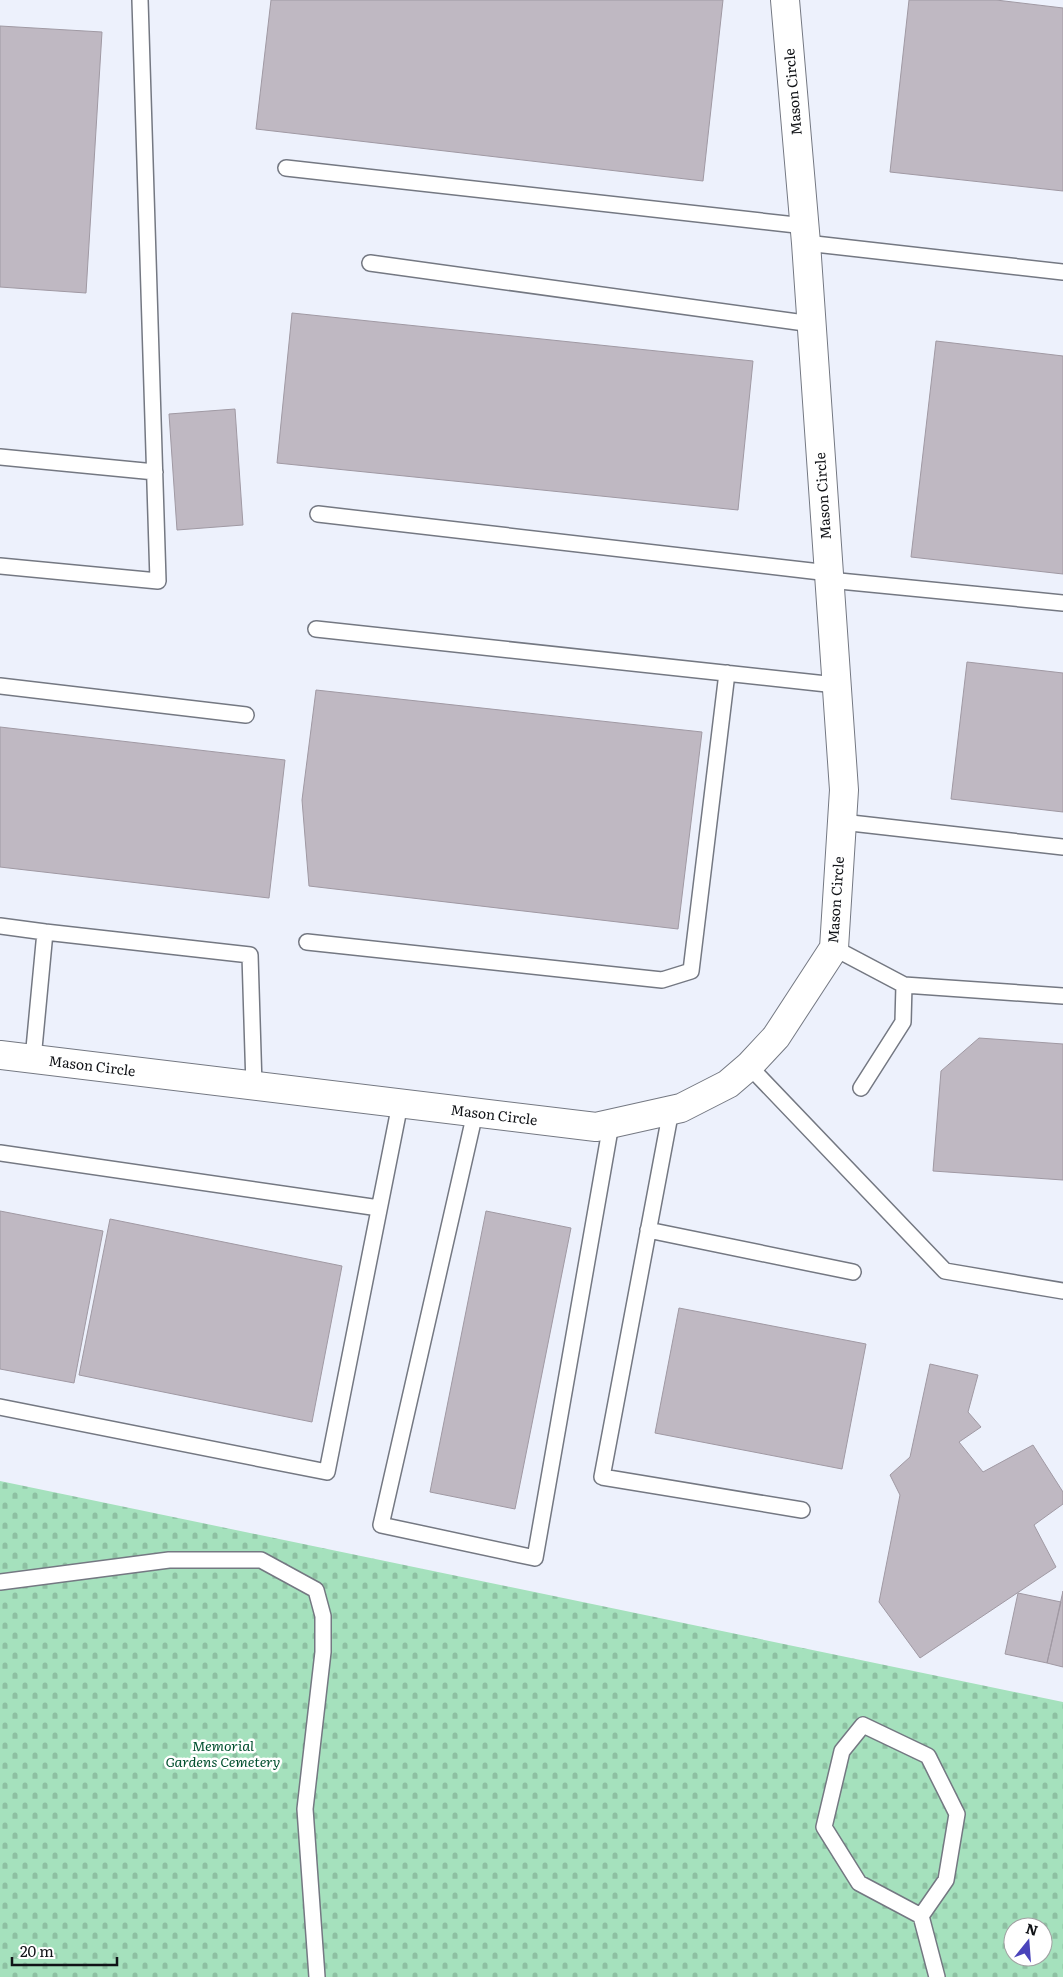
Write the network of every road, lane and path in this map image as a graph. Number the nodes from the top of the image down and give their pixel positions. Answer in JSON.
{"nodes":[{"id":1,"x":140,"y":0,"type":"edge"},
{"id":2,"x":785,"y":0,"type":"edge"},
{"id":3,"x":286,"y":168,"type":"dead end"},
{"id":4,"x":805,"y":235,"type":"junction"},
{"id":5,"x":370,"y":263,"type":"dead end"},
{"id":6,"x":1063,"y":272,"type":"edge"},
{"id":7,"x":812,"y":324,"type":"junction"},
{"id":8,"x":0,"y":457,"type":"edge"},
{"id":9,"x":155,"y":472,"type":"junction"},
{"id":10,"x":318,"y":514,"type":"dead end"},
{"id":11,"x":0,"y":566,"type":"edge"},
{"id":12,"x":829,"y":577,"type":"junction"},
{"id":13,"x":1063,"y":603,"type":"edge"},
{"id":14,"x":316,"y":629,"type":"dead end"},
{"id":15,"x":727,"y":673,"type":"junction"},
{"id":16,"x":836,"y":685,"type":"junction"},
{"id":17,"x":0,"y":686,"type":"edge"},
{"id":18,"x":246,"y":715,"type":"dead end"},
{"id":19,"x":842,"y":822,"type":"junction"},
{"id":20,"x":1063,"y":847,"type":"edge"},
{"id":21,"x":0,"y":926,"type":"edge"},
{"id":22,"x":45,"y":932,"type":"junction"},
{"id":23,"x":307,"y":942,"type":"dead end"},
{"id":24,"x":834,"y":948,"type":"junction"},
{"id":25,"x":904,"y":985,"type":"junction"},
{"id":26,"x":1063,"y":996,"type":"edge"},
{"id":27,"x":0,"y":1055,"type":"edge"},
{"id":28,"x":34,"y":1059,"type":"junction"},
{"id":29,"x":749,"y":1066,"type":"junction"},
{"id":30,"x":254,"y":1086,"type":"junction"},
{"id":31,"x":861,"y":1088,"type":"dead end"},
{"id":32,"x":400,"y":1104,"type":"junction"},
{"id":33,"x":671,"y":1110,"type":"junction"},
{"id":34,"x":476,"y":1113,"type":"junction"},
{"id":35,"x":611,"y":1124,"type":"junction"},
{"id":36,"x":0,"y":1153,"type":"edge"},
{"id":37,"x":379,"y":1208,"type":"junction"},
{"id":38,"x":648,"y":1230,"type":"junction"},
{"id":39,"x":853,"y":1272,"type":"dead end"},
{"id":40,"x":1063,"y":1292,"type":"edge"},
{"id":41,"x":0,"y":1407,"type":"edge"},
{"id":42,"x":802,"y":1510,"type":"dead end"},
{"id":43,"x":0,"y":1582,"type":"edge"},
{"id":44,"x":921,"y":1916,"type":"junction"},
{"id":45,"x":317,"y":1977,"type":"edge"},
{"id":46,"x":937,"y":1977,"type":"edge"}],
"edges":[{"from":1,"to":9,"type":"lane"},
{"from":2,"to":4,"type":"street","name":"Mason Circle"},
{"from":3,"to":4,"type":"lane"},
{"from":4,"to":6,"type":"lane"},
{"from":4,"to":7,"type":"street","name":"Mason Circle"},
{"from":5,"to":7,"type":"lane"},
{"from":7,"to":12,"type":"street","name":"Mason Circle"},
{"from":8,"to":9,"type":"lane"},
{"from":9,"to":11,"type":"lane"},
{"from":10,"to":12,"type":"lane"},
{"from":12,"to":13,"type":"lane"},
{"from":12,"to":16,"type":"street","name":"Mason Circle"},
{"from":14,"to":15,"type":"lane"},
{"from":15,"to":16,"type":"lane"},
{"from":15,"to":23,"type":"lane"},
{"from":16,"to":19,"type":"street","name":"Mason Circle"},
{"from":17,"to":18,"type":"lane"},
{"from":19,"to":20,"type":"lane"},
{"from":19,"to":24,"type":"street","name":"Mason Circle"},
{"from":21,"to":22,"type":"lane"},
{"from":22,"to":28,"type":"lane"},
{"from":22,"to":30,"type":"lane"},
{"from":24,"to":25,"type":"lane"},
{"from":24,"to":29,"type":"street","name":"Mason Circle"},
{"from":25,"to":26,"type":"lane"},
{"from":25,"to":31,"type":"lane"},
{"from":27,"to":28,"type":"street","name":"Mason Circle"},
{"from":28,"to":30,"type":"street","name":"Mason Circle"},
{"from":29,"to":33,"type":"street","name":"Mason Circle"},
{"from":29,"to":40,"type":"lane"},
{"from":30,"to":32,"type":"street","name":"Mason Circle"},
{"from":32,"to":34,"type":"street","name":"Mason Circle"},
{"from":32,"to":37,"type":"lane"},
{"from":33,"to":35,"type":"street","name":"Mason Circle"},
{"from":33,"to":38,"type":"lane"},
{"from":34,"to":35,"type":"street","name":"Mason Circle"},
{"from":34,"to":35,"type":"lane"},
{"from":36,"to":37,"type":"lane"},
{"from":37,"to":41,"type":"lane"},
{"from":38,"to":39,"type":"lane"},
{"from":38,"to":42,"type":"lane"},
{"from":43,"to":45,"type":"lane"},
{"from":44,"to":44,"type":"lane"},
{"from":44,"to":46,"type":"lane"}]}
